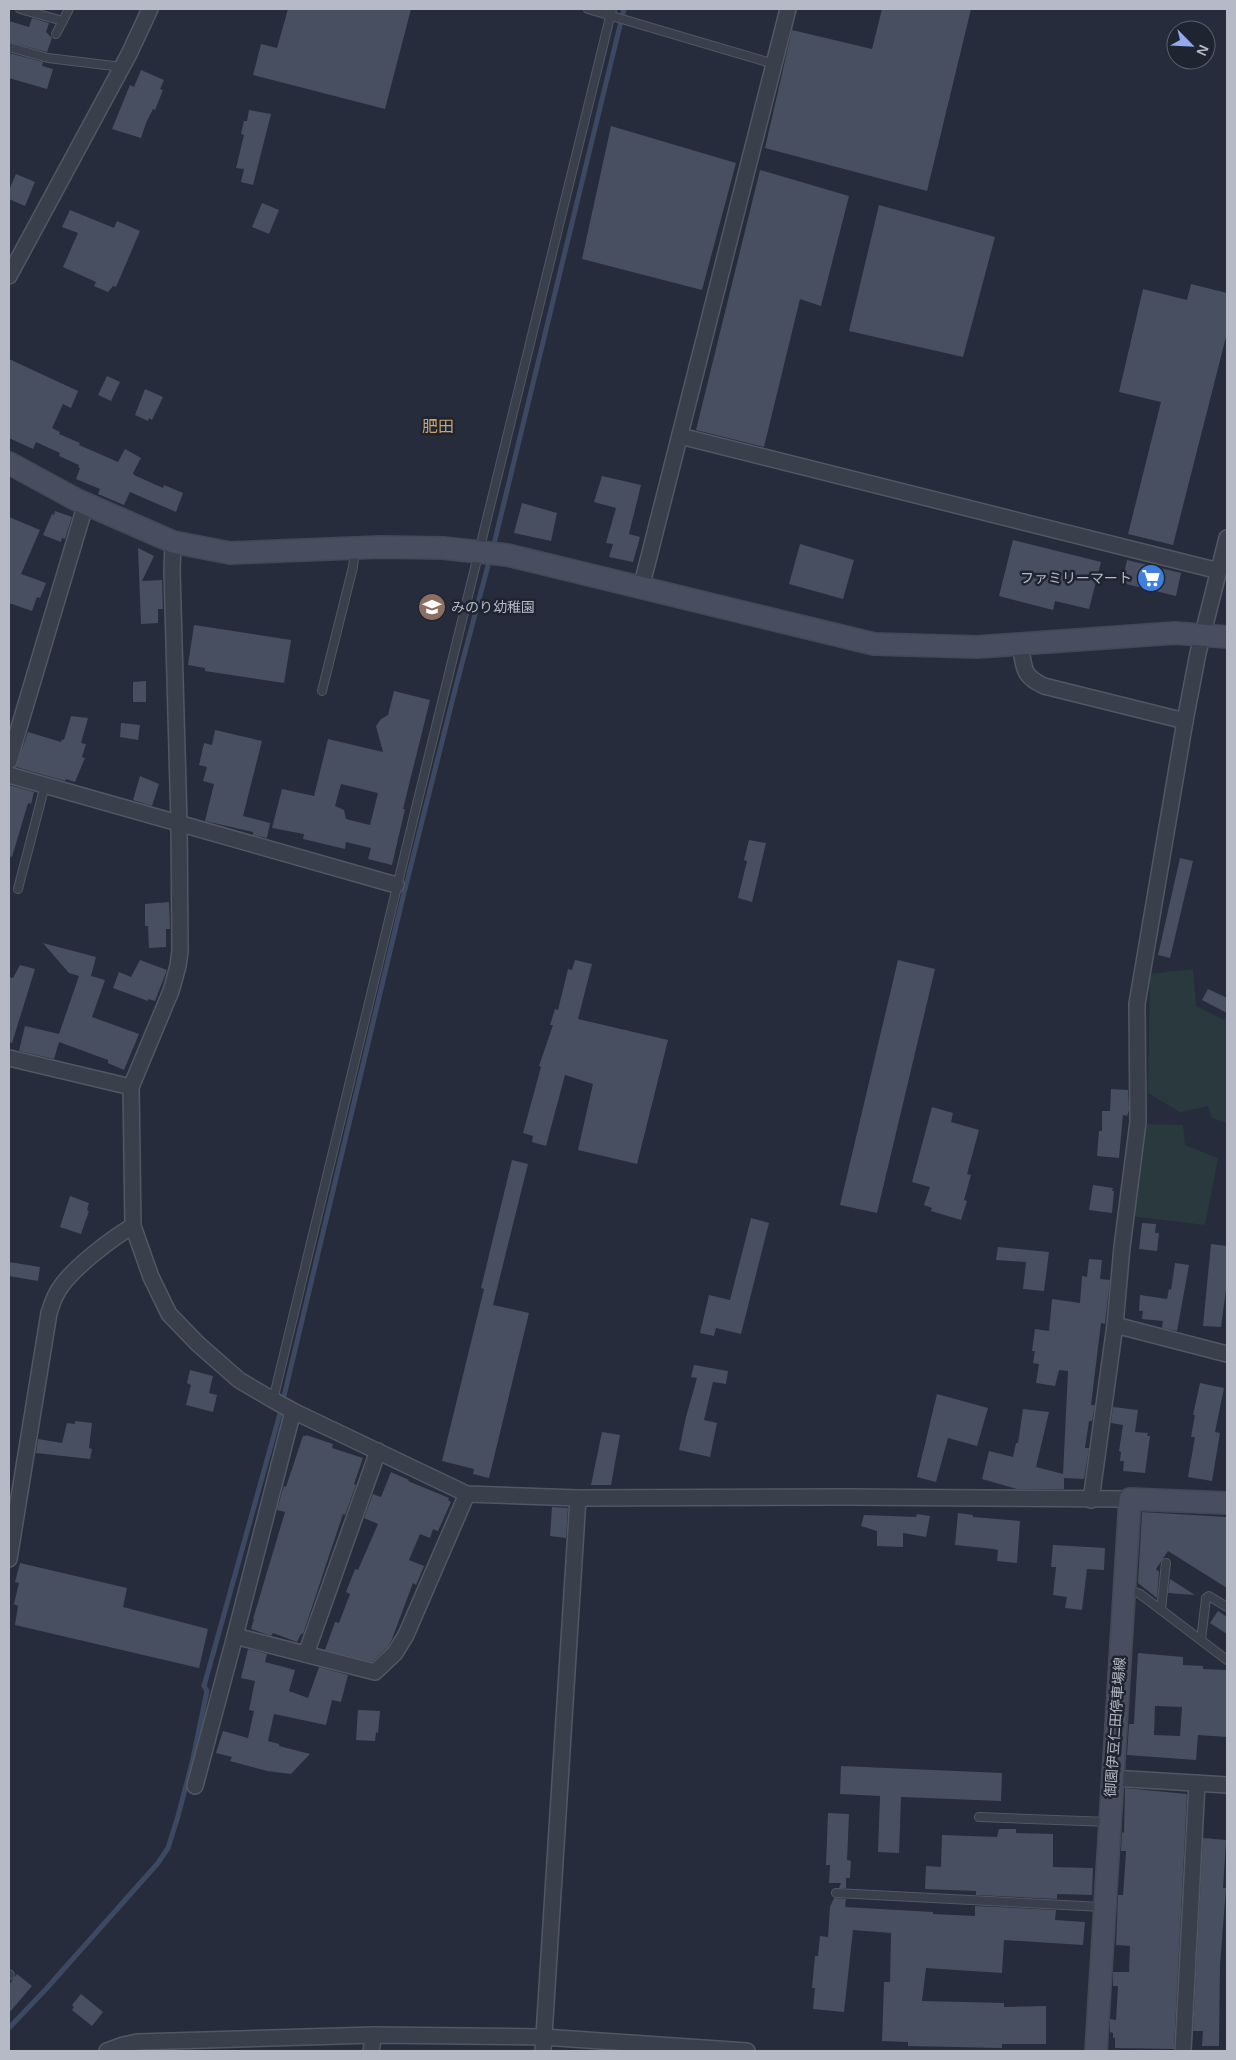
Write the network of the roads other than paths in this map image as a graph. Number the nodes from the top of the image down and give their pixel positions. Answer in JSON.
{"nodes":[{"id":1,"x":20,"y":9,"type":"edge"},
{"id":2,"x":69,"y":9,"type":"edge"},
{"id":3,"x":150,"y":9,"type":"edge"},
{"id":4,"x":588,"y":9,"type":"edge"},
{"id":5,"x":788,"y":9,"type":"edge"},
{"id":6,"x":613,"y":14,"type":"edge"},
{"id":7,"x":63,"y":21,"type":"junction"},
{"id":8,"x":56,"y":34,"type":"dead end"},
{"id":9,"x":9,"y":47,"type":"edge"},
{"id":10,"x":774,"y":64,"type":"junction"},
{"id":11,"x":122,"y":67,"type":"junction"},
{"id":12,"x":9,"y":276,"type":"edge"},
{"id":13,"x":680,"y":436,"type":"junction"},
{"id":14,"x":9,"y":463,"type":"edge"},
{"id":15,"x":86,"y":503,"type":"junction"},
{"id":16,"x":1227,"y":538,"type":"edge"},
{"id":17,"x":173,"y":542,"type":"junction"},
{"id":18,"x":355,"y":549,"type":"junction"},
{"id":19,"x":489,"y":553,"type":"junction"},
{"id":20,"x":1219,"y":570,"type":"junction"},
{"id":21,"x":641,"y":588,"type":"junction"},
{"id":22,"x":1203,"y":636,"type":"junction"},
{"id":23,"x":1227,"y":637,"type":"edge"},
{"id":24,"x":1020,"y":645,"type":"junction"},
{"id":25,"x":322,"y":691,"type":"dead end"},
{"id":26,"x":1185,"y":721,"type":"junction"},
{"id":27,"x":9,"y":761,"type":"edge"},
{"id":28,"x":9,"y":775,"type":"edge"},
{"id":29,"x":45,"y":785,"type":"junction"},
{"id":30,"x":179,"y":823,"type":"junction"},
{"id":31,"x":396,"y":885,"type":"junction"},
{"id":32,"x":18,"y":888,"type":"dead end"},
{"id":33,"x":9,"y":1058,"type":"edge"},
{"id":34,"x":131,"y":1087,"type":"junction"},
{"id":35,"x":133,"y":1226,"type":"junction"},
{"id":36,"x":1115,"y":1325,"type":"junction"},
{"id":37,"x":1227,"y":1351,"type":"edge"},
{"id":38,"x":273,"y":1400,"type":"junction"},
{"id":39,"x":293,"y":1412,"type":"junction"},
{"id":40,"x":378,"y":1451,"type":"junction"},
{"id":41,"x":467,"y":1494,"type":"junction"},
{"id":42,"x":578,"y":1498,"type":"junction"},
{"id":43,"x":1130,"y":1499,"type":"junction"},
{"id":44,"x":1091,"y":1500,"type":"junction"},
{"id":45,"x":1227,"y":1503,"type":"edge"},
{"id":46,"x":9,"y":1559,"type":"edge"},
{"id":47,"x":1166,"y":1563,"type":"dead end"},
{"id":48,"x":1124,"y":1588,"type":"junction"},
{"id":49,"x":1227,"y":1607,"type":"edge"},
{"id":50,"x":1161,"y":1610,"type":"junction"},
{"id":51,"x":235,"y":1636,"type":"junction"},
{"id":52,"x":1201,"y":1640,"type":"junction"},
{"id":53,"x":306,"y":1654,"type":"junction"},
{"id":54,"x":1227,"y":1660,"type":"edge"},
{"id":55,"x":1112,"y":1778,"type":"junction"},
{"id":56,"x":1197,"y":1783,"type":"junction"},
{"id":57,"x":1227,"y":1785,"type":"edge"},
{"id":58,"x":195,"y":1786,"type":"dead end"},
{"id":59,"x":979,"y":1816,"type":"dead end"},
{"id":60,"x":1109,"y":1822,"type":"junction"},
{"id":61,"x":836,"y":1893,"type":"dead end"},
{"id":62,"x":1104,"y":1908,"type":"junction"},
{"id":63,"x":374,"y":2035,"type":"junction"},
{"id":64,"x":543,"y":2044,"type":"edge"},
{"id":65,"x":107,"y":2051,"type":"edge"},
{"id":66,"x":371,"y":2051,"type":"edge"},
{"id":67,"x":747,"y":2051,"type":"edge"},
{"id":68,"x":1096,"y":2051,"type":"edge"},
{"id":69,"x":1183,"y":2051,"type":"edge"}],
"edges":[{"from":1,"to":7,"type":"lane"},
{"from":2,"to":7,"type":"lane"},
{"from":3,"to":11,"type":"street"},
{"from":4,"to":6,"type":"lane"},
{"from":5,"to":10,"type":"street"},
{"from":6,"to":10,"type":"lane"},
{"from":6,"to":19,"type":"lane"},
{"from":7,"to":8,"type":"lane"},
{"from":9,"to":11,"type":"lane"},
{"from":10,"to":13,"type":"street"},
{"from":11,"to":12,"type":"street"},
{"from":13,"to":20,"type":"street"},
{"from":13,"to":21,"type":"street"},
{"from":14,"to":15,"type":"street"},
{"from":15,"to":17,"type":"street"},
{"from":15,"to":27,"type":"street"},
{"from":16,"to":20,"type":"street"},
{"from":17,"to":18,"type":"street"},
{"from":17,"to":30,"type":"street"},
{"from":18,"to":19,"type":"street"},
{"from":18,"to":25,"type":"lane"},
{"from":19,"to":21,"type":"street"},
{"from":19,"to":31,"type":"lane"},
{"from":20,"to":22,"type":"street"},
{"from":21,"to":24,"type":"street"},
{"from":22,"to":23,"type":"street"},
{"from":22,"to":24,"type":"street"},
{"from":22,"to":26,"type":"street"},
{"from":24,"to":26,"type":"street"},
{"from":26,"to":36,"type":"street"},
{"from":28,"to":29,"type":"street"},
{"from":29,"to":30,"type":"street"},
{"from":29,"to":32,"type":"lane"},
{"from":30,"to":31,"type":"street"},
{"from":30,"to":34,"type":"street"},
{"from":31,"to":38,"type":"lane"},
{"from":33,"to":34,"type":"street"},
{"from":34,"to":35,"type":"street"},
{"from":35,"to":38,"type":"street"},
{"from":35,"to":46,"type":"street"},
{"from":36,"to":37,"type":"street"},
{"from":36,"to":44,"type":"street"},
{"from":38,"to":39,"type":"street"},
{"from":39,"to":40,"type":"street"},
{"from":39,"to":51,"type":"street"},
{"from":40,"to":41,"type":"street"},
{"from":40,"to":53,"type":"street"},
{"from":41,"to":42,"type":"street"},
{"from":41,"to":53,"type":"street"},
{"from":42,"to":44,"type":"street"},
{"from":42,"to":64,"type":"street"},
{"from":43,"to":44,"type":"street"},
{"from":43,"to":45,"type":"street"},
{"from":43,"to":48,"type":"street","name":"御園伊豆仁田停車場線"},
{"from":47,"to":50,"type":"lane"},
{"from":48,"to":50,"type":"lane"},
{"from":48,"to":55,"type":"street","name":"御園伊豆仁田停車場線"},
{"from":49,"to":52,"type":"lane"},
{"from":50,"to":52,"type":"lane"},
{"from":51,"to":53,"type":"street"},
{"from":51,"to":58,"type":"street"},
{"from":52,"to":54,"type":"lane"},
{"from":55,"to":56,"type":"street"},
{"from":55,"to":60,"type":"street","name":"御園伊豆仁田停車場線"},
{"from":56,"to":57,"type":"street"},
{"from":56,"to":69,"type":"street"},
{"from":59,"to":60,"type":"lane"},
{"from":60,"to":62,"type":"street","name":"御園伊豆仁田停車場線"},
{"from":61,"to":62,"type":"lane"},
{"from":62,"to":68,"type":"street","name":"御園伊豆仁田停車場線"},
{"from":63,"to":64,"type":"street"},
{"from":63,"to":65,"type":"street"},
{"from":63,"to":66,"type":"street"},
{"from":64,"to":67,"type":"street"}]}
